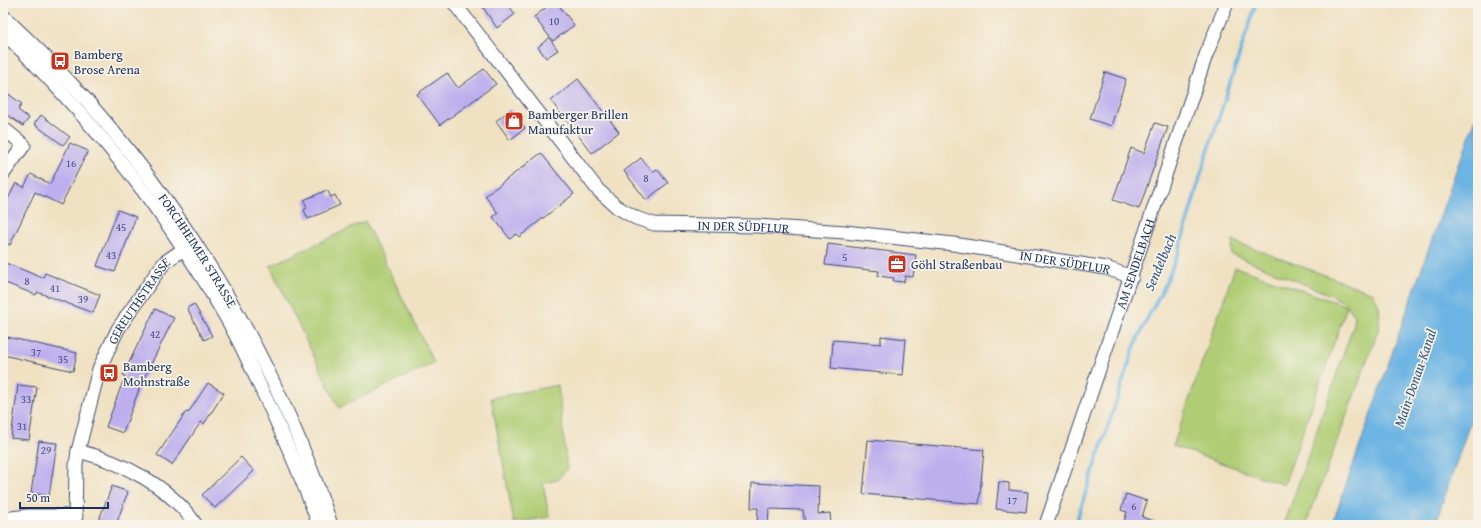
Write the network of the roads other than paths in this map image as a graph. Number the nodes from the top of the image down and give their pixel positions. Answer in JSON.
{"nodes":[{"id":1,"x":454,"y":3,"type":"edge"},
{"id":2,"x":1227,"y":3,"type":"edge"},
{"id":3,"x":3,"y":16,"type":"edge"},
{"id":4,"x":3,"y":32,"type":"edge"},
{"id":5,"x":3,"y":128,"type":"edge"},
{"id":6,"x":3,"y":174,"type":"edge"},
{"id":7,"x":184,"y":249,"type":"junction"},
{"id":8,"x":1132,"y":277,"type":"junction"},
{"id":9,"x":78,"y":451,"type":"junction"},
{"id":10,"x":3,"y":519,"type":"edge"},
{"id":11,"x":75,"y":521,"type":"edge"},
{"id":12,"x":196,"y":525,"type":"edge"},
{"id":13,"x":319,"y":525,"type":"edge"},
{"id":14,"x":331,"y":525,"type":"edge"},
{"id":15,"x":1046,"y":525,"type":"edge"}],
"edges":[{"from":1,"to":8,"type":"street","name":"IN DER SÜDFLUR"},
{"from":2,"to":8,"type":"street","name":"AM SENDELBACH"},
{"from":3,"to":14,"type":"street","name":"FORCHHEIMER STRASSE"},
{"from":4,"to":7,"type":"street","name":"FORCHHEIMER STRASSE"},
{"from":5,"to":6,"type":"street"},
{"from":7,"to":9,"type":"street","name":"GEREUTHSTRASSE"},
{"from":7,"to":13,"type":"street","name":"FORCHHEIMER STRASSE"},
{"from":8,"to":15,"type":"street","name":"AM SENDELBACH"},
{"from":9,"to":11,"type":"street","name":"GEREUTHSTRASSE"},
{"from":9,"to":12,"type":"street"},
{"from":10,"to":11,"type":"street"}]}
